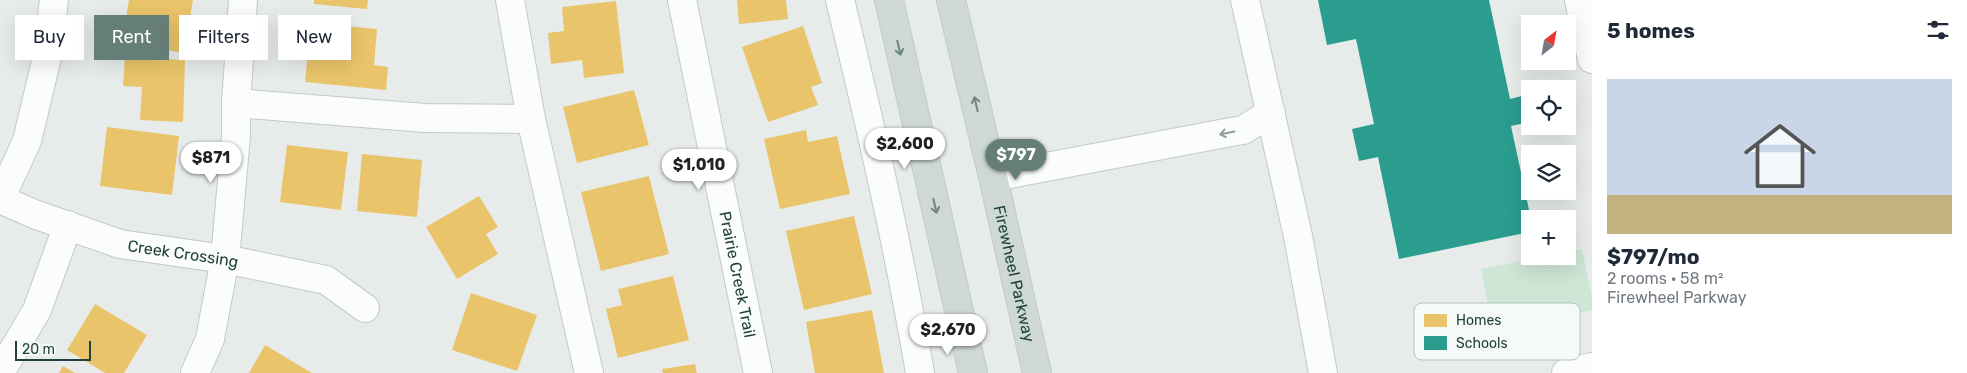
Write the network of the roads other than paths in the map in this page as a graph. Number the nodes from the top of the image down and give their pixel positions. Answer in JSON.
{"nodes":[{"id":1,"x":54,"y":0,"type":"edge"},
{"id":2,"x":243,"y":0,"type":"edge"},
{"id":3,"x":510,"y":0,"type":"edge"},
{"id":4,"x":682,"y":0,"type":"edge"},
{"id":5,"x":840,"y":0,"type":"edge"},
{"id":6,"x":889,"y":0,"type":"edge"},
{"id":7,"x":951,"y":0,"type":"edge"},
{"id":8,"x":1245,"y":0,"type":"edge"},
{"id":9,"x":1579,"y":0,"type":"edge"},
{"id":10,"x":1592,"y":59,"type":"edge"},
{"id":11,"x":236,"y":103,"type":"junction"},
{"id":12,"x":1271,"y":113,"type":"junction"},
{"id":13,"x":531,"y":119,"type":"junction"},
{"id":14,"x":993,"y":177,"type":"junction"},
{"id":15,"x":0,"y":199,"type":"edge"},
{"id":16,"x":68,"y":226,"type":"junction"},
{"id":17,"x":225,"y":259,"type":"junction"},
{"id":18,"x":365,"y":308,"type":"dead end"},
{"id":19,"x":1592,"y":367,"type":"edge"},
{"id":20,"x":0,"y":373,"type":"edge"},
{"id":21,"x":196,"y":373,"type":"edge"},
{"id":22,"x":589,"y":373,"type":"edge"},
{"id":23,"x":758,"y":373,"type":"edge"},
{"id":24,"x":920,"y":373,"type":"edge"},
{"id":25,"x":973,"y":373,"type":"edge"},
{"id":26,"x":1037,"y":373,"type":"edge"},
{"id":27,"x":1323,"y":373,"type":"edge"},
{"id":28,"x":1566,"y":373,"type":"edge"}],
"edges":[{"from":1,"to":15,"type":"street"},
{"from":2,"to":11,"type":"street"},
{"from":3,"to":13,"type":"street"},
{"from":4,"to":23,"type":"street","name":"Prairie Creek Trail"},
{"from":5,"to":24,"type":"street"},
{"from":6,"to":25,"type":"main road","one_way":true},
{"from":14,"to":7,"type":"main road","name":"Firewheel Parkway","one_way":true},
{"from":8,"to":12,"type":"street"},
{"from":9,"to":10,"type":"street"},
{"from":11,"to":13,"type":"street"},
{"from":11,"to":17,"type":"street"},
{"from":12,"to":14,"type":"street","one_way":true},
{"from":12,"to":27,"type":"street"},
{"from":13,"to":22,"type":"street"},
{"from":14,"to":26,"type":"main road","name":"Firewheel Parkway"},
{"from":15,"to":16,"type":"street","name":"Creek Crossing"},
{"from":16,"to":17,"type":"street","name":"Creek Crossing"},
{"from":16,"to":20,"type":"street"},
{"from":17,"to":18,"type":"street","name":"Creek Crossing"},
{"from":17,"to":21,"type":"street"},
{"from":19,"to":28,"type":"street"}]}
